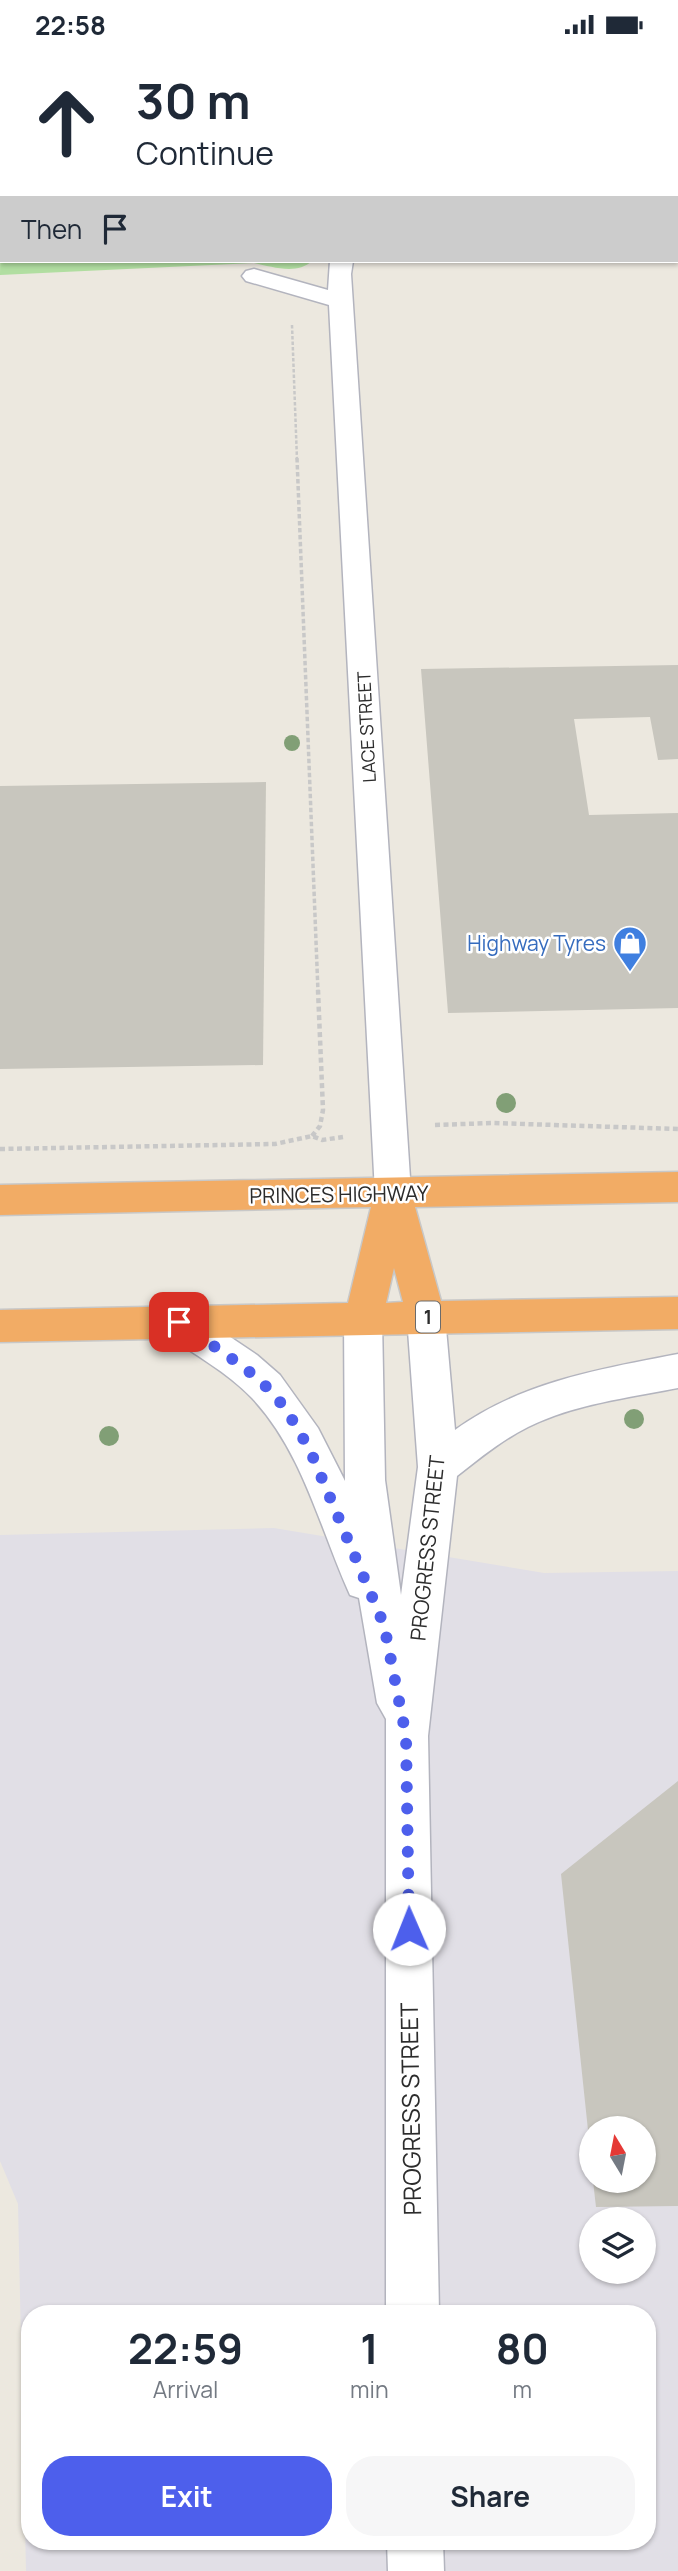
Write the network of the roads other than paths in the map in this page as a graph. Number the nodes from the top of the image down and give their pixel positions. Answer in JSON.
{"nodes":[{"id":1,"x":341,"y":263,"type":"edge"},
{"id":2,"x":254,"y":276,"type":"dead end"},
{"id":3,"x":341,"y":301,"type":"junction"},
{"id":4,"x":678,"y":1187,"type":"edge"},
{"id":5,"x":393,"y":1193,"type":"junction"},
{"id":6,"x":0,"y":1199,"type":"edge"},
{"id":7,"x":678,"y":1313,"type":"edge"},
{"id":8,"x":426,"y":1317,"type":"junction"},
{"id":9,"x":363,"y":1319,"type":"junction"},
{"id":10,"x":179,"y":1322,"type":"junction"},
{"id":11,"x":0,"y":1326,"type":"edge"},
{"id":12,"x":678,"y":1371,"type":"edge"},
{"id":13,"x":438,"y":1467,"type":"junction"},
{"id":14,"x":384,"y":1625,"type":"junction"},
{"id":15,"x":406,"y":1736,"type":"junction"},
{"id":16,"x":412,"y":2305,"type":"edge"},
{"id":17,"x":415,"y":2550,"type":"edge"},
{"id":18,"x":416,"y":2571,"type":"edge"}],
"edges":[{"from":1,"to":3,"type":"street","name":"LACE STREET"},
{"from":2,"to":3,"type":"street"},
{"from":3,"to":5,"type":"street","name":"LACE STREET"},
{"from":4,"to":5,"type":"highway","name":"PRINCES HIGHWAY"},
{"from":5,"to":6,"type":"highway","name":"PRINCES HIGHWAY"},
{"from":5,"to":8,"type":"highway"},
{"from":5,"to":9,"type":"highway"},
{"from":7,"to":8,"type":"highway","number":"1"},
{"from":8,"to":9,"type":"highway","number":"1"},
{"from":8,"to":13,"type":"street","name":"PROGRESS STREET"},
{"from":9,"to":10,"type":"highway","number":"1"},
{"from":9,"to":14,"type":"street","name":"PROGRESS STREET"},
{"from":10,"to":11,"type":"highway","number":"1"},
{"from":10,"to":14,"type":"street"},
{"from":12,"to":13,"type":"street"},
{"from":13,"to":15,"type":"street","name":"PROGRESS STREET"},
{"from":14,"to":15,"type":"street","name":"PROGRESS STREET"},
{"from":15,"to":16,"type":"street","name":"PROGRESS STREET"},
{"from":17,"to":18,"type":"street"}]}
